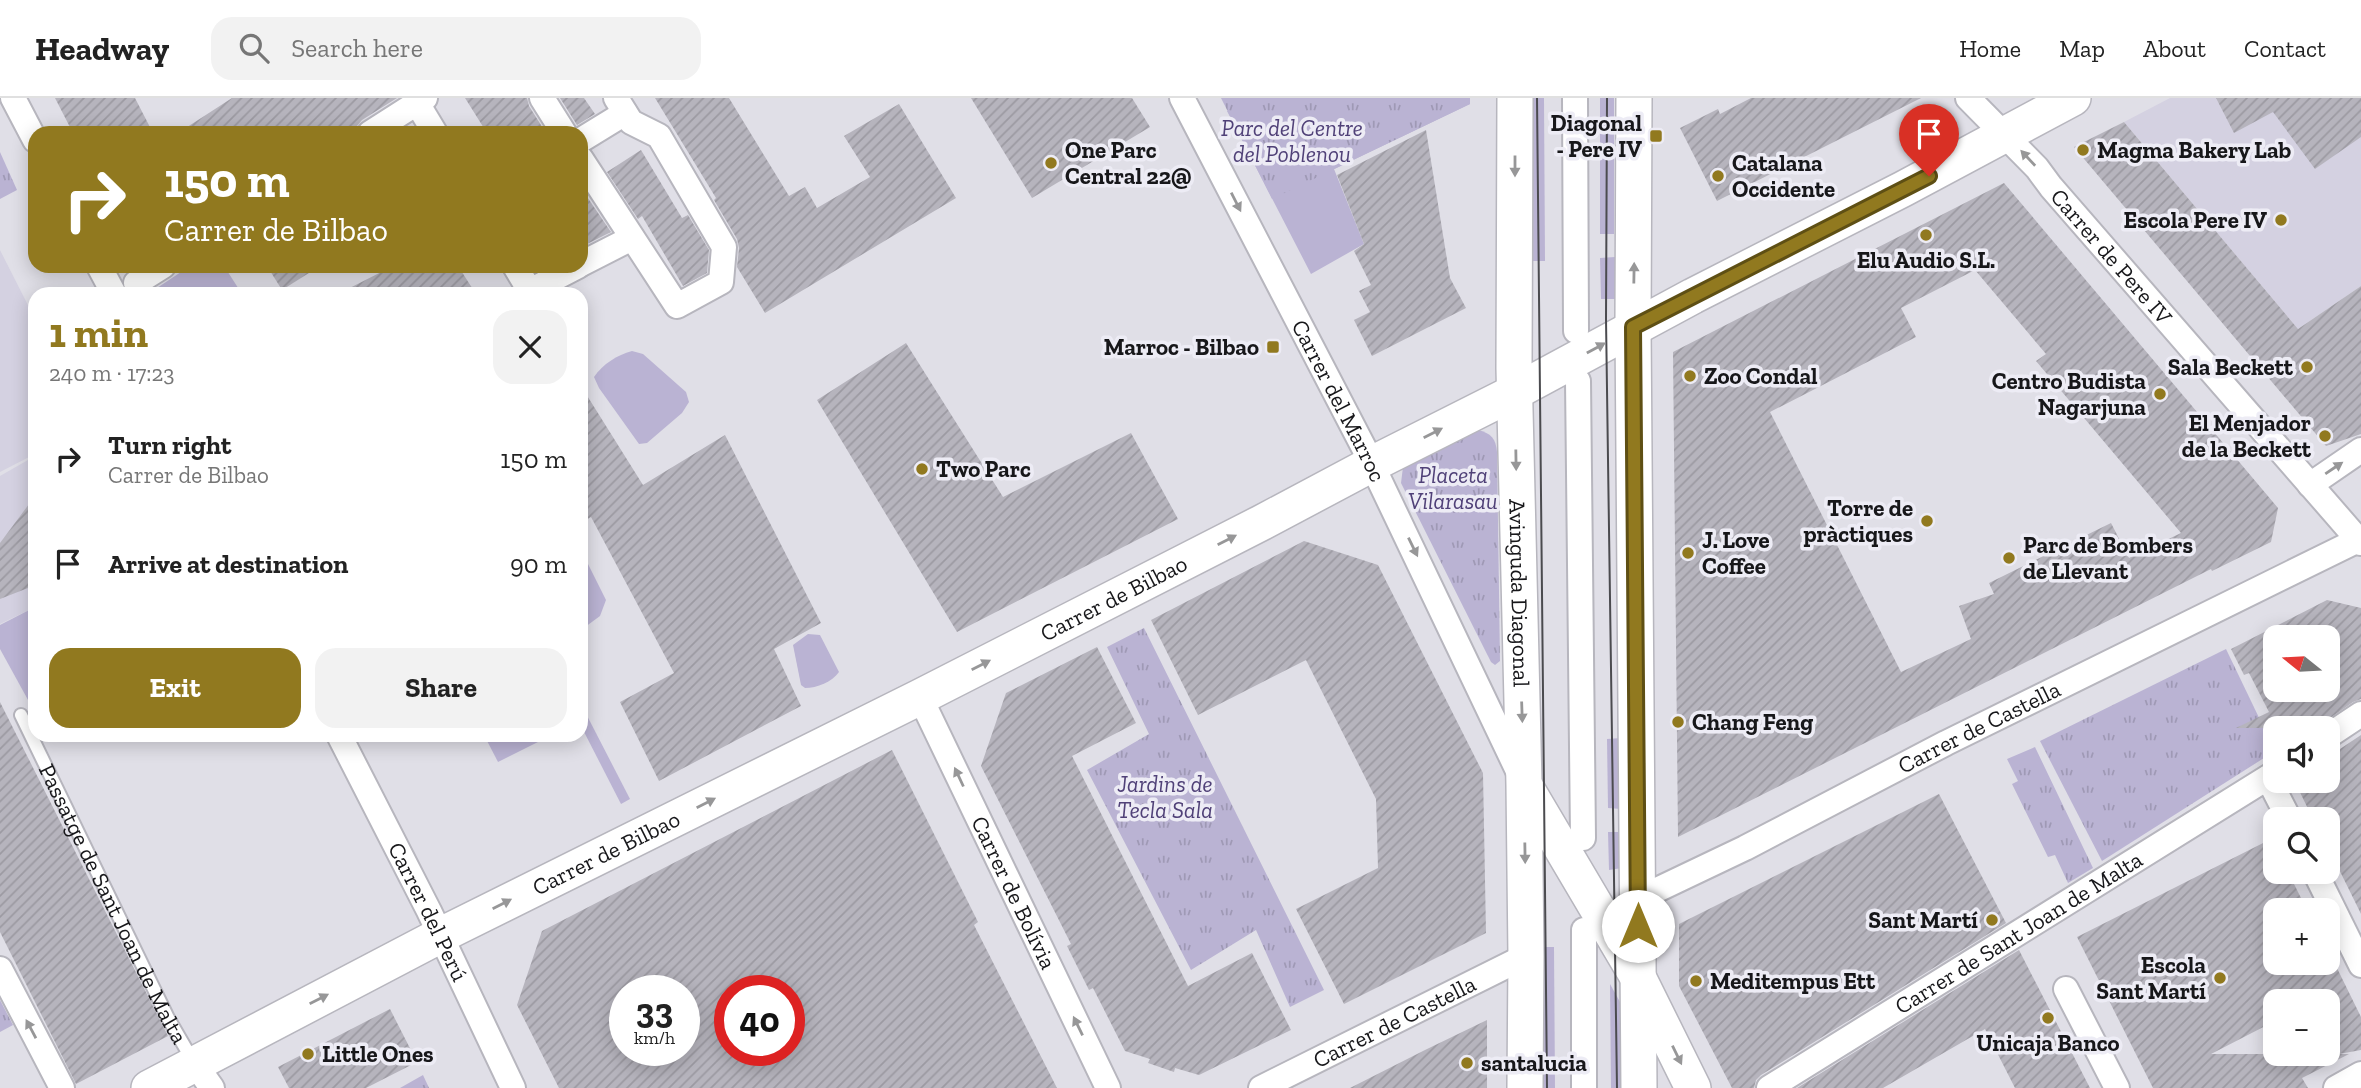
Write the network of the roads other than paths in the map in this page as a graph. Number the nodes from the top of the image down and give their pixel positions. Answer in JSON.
{"nodes":[{"id":1,"x":13,"y":98,"type":"edge"},
{"id":2,"x":542,"y":98,"type":"edge"},
{"id":3,"x":1182,"y":98,"type":"edge"},
{"id":4,"x":1515,"y":98,"type":"edge"},
{"id":5,"x":1575,"y":98,"type":"edge"},
{"id":6,"x":1634,"y":98,"type":"edge"},
{"id":7,"x":1968,"y":98,"type":"edge"},
{"id":8,"x":2073,"y":98,"type":"edge"},
{"id":9,"x":421,"y":101,"type":"edge"},
{"id":10,"x":621,"y":106,"type":"edge"},
{"id":11,"x":381,"y":126,"type":"edge"},
{"id":12,"x":432,"y":126,"type":"edge"},
{"id":13,"x":560,"y":126,"type":"edge"},
{"id":14,"x":28,"y":127,"type":"edge"},
{"id":15,"x":588,"y":134,"type":"edge"},
{"id":16,"x":2006,"y":135,"type":"junction"},
{"id":17,"x":588,"y":170,"type":"edge"},
{"id":18,"x":632,"y":237,"type":"junction"},
{"id":19,"x":588,"y":260,"type":"edge"},
{"id":20,"x":107,"y":273,"type":"edge"},
{"id":21,"x":151,"y":273,"type":"edge"},
{"id":22,"x":564,"y":273,"type":"edge"},
{"id":23,"x":123,"y":287,"type":"edge"},
{"id":24,"x":128,"y":287,"type":"edge"},
{"id":25,"x":538,"y":287,"type":"edge"},
{"id":26,"x":1633,"y":327,"type":"junction"},
{"id":27,"x":1576,"y":331,"type":"dead end"},
{"id":28,"x":1578,"y":381,"type":"dead end"},
{"id":29,"x":1515,"y":392,"type":"junction"},
{"id":30,"x":2360,"y":450,"type":"edge"},
{"id":31,"x":1372,"y":464,"type":"junction"},
{"id":32,"x":2310,"y":485,"type":"junction"},
{"id":33,"x":2360,"y":542,"type":"edge"},
{"id":34,"x":920,"y":697,"type":"junction"},
{"id":35,"x":2361,"y":714,"type":"edge"},
{"id":36,"x":21,"y":715,"type":"dead end"},
{"id":37,"x":2340,"y":728,"type":"edge"},
{"id":38,"x":28,"y":729,"type":"edge"},
{"id":39,"x":34,"y":742,"type":"edge"},
{"id":40,"x":343,"y":742,"type":"edge"},
{"id":41,"x":2263,"y":782,"type":"edge"},
{"id":42,"x":1524,"y":785,"type":"junction"},
{"id":43,"x":1583,"y":838,"type":"dead end"},
{"id":44,"x":2321,"y":884,"type":"edge"},
{"id":45,"x":1613,"y":911,"type":"junction"},
{"id":46,"x":441,"y":934,"type":"junction"},
{"id":47,"x":1526,"y":956,"type":"junction"},
{"id":48,"x":2361,"y":965,"type":"edge"},
{"id":49,"x":0,"y":969,"type":"edge"},
{"id":50,"x":1639,"y":979,"type":"junction"},
{"id":51,"x":2066,"y":989,"type":"dead end"},
{"id":52,"x":2361,"y":1074,"type":"edge"},
{"id":53,"x":204,"y":1076,"type":"edge"},
{"id":54,"x":62,"y":1088,"type":"edge"},
{"id":55,"x":149,"y":1088,"type":"edge"},
{"id":56,"x":513,"y":1088,"type":"edge"},
{"id":57,"x":1108,"y":1088,"type":"edge"},
{"id":58,"x":1261,"y":1088,"type":"edge"},
{"id":59,"x":1525,"y":1088,"type":"edge"},
{"id":60,"x":1584,"y":1088,"type":"edge"},
{"id":61,"x":1639,"y":1088,"type":"edge"},
{"id":62,"x":1693,"y":1088,"type":"edge"},
{"id":63,"x":1769,"y":1088,"type":"edge"},
{"id":64,"x":2118,"y":1088,"type":"edge"},
{"id":65,"x":2336,"y":1088,"type":"edge"}],
"edges":[{"from":1,"to":14,"type":"street"},
{"from":2,"to":13,"type":"street"},
{"from":3,"to":31,"type":"street","name":"Carrer del Marroc","one_way":true},
{"from":4,"to":29,"type":"street","name":"Avinguda Diagonal","one_way":true},
{"from":5,"to":27,"type":"street"},
{"from":26,"to":6,"type":"street","one_way":true},
{"from":7,"to":16,"type":"street","name":"Carrer de Pere IV"},
{"from":8,"to":16,"type":"street","name":"Carrer de Bilbao"},
{"from":9,"to":11,"type":"street"},
{"from":9,"to":12,"type":"street"},
{"from":10,"to":15,"type":"street"},
{"from":10,"to":18,"type":"street"},
{"from":16,"to":26,"type":"street","name":"Carrer de Bilbao"},
{"from":32,"to":16,"type":"street","name":"Carrer de Pere IV","one_way":true},
{"from":17,"to":18,"type":"street"},
{"from":18,"to":19,"type":"street"},
{"from":20,"to":23,"type":"street"},
{"from":21,"to":24,"type":"street"},
{"from":22,"to":25,"type":"street"},
{"from":29,"to":26,"type":"street","name":"Carrer de Bilbao","one_way":true},
{"from":26,"to":45,"type":"street"},
{"from":28,"to":43,"type":"street"},
{"from":31,"to":29,"type":"street","name":"Carrer de Bilbao","one_way":true},
{"from":29,"to":42,"type":"street","name":"Avinguda Diagonal","one_way":true},
{"from":32,"to":30,"type":"street","one_way":true},
{"from":34,"to":31,"type":"street","name":"Carrer de Bilbao","one_way":true},
{"from":31,"to":42,"type":"street","name":"Carrer del Marroc","one_way":true},
{"from":32,"to":33,"type":"street","name":"Carrer de Pere IV"},
{"from":33,"to":45,"type":"street","name":"Carrer de Castella"},
{"from":46,"to":34,"type":"street","name":"Carrer de Bilbao","one_way":true},
{"from":57,"to":34,"type":"street","name":"Carrer de Bolívia","one_way":true},
{"from":35,"to":37,"type":"street"},
{"from":36,"to":38,"type":"lane","name":"Passatge de Sant Joan de Malta"},
{"from":39,"to":53,"type":"lane","name":"Passatge de Sant Joan de Malta"},
{"from":40,"to":46,"type":"street","name":"Carrer del Perú"},
{"from":41,"to":63,"type":"street","name":"Carrer de Sant Joan de Malta"},
{"from":42,"to":45,"type":"street"},
{"from":42,"to":47,"type":"street","name":"Avinguda Diagonal","one_way":true},
{"from":44,"to":48,"type":"street"},
{"from":45,"to":50,"type":"street"},
{"from":45,"to":60,"type":"street"},
{"from":53,"to":46,"type":"street","name":"Carrer de Bilbao","one_way":true},
{"from":46,"to":56,"type":"street","name":"Carrer del Perú"},
{"from":47,"to":58,"type":"street","name":"Carrer de Castella"},
{"from":47,"to":59,"type":"street","name":"Avinguda Diagonal"},
{"from":54,"to":49,"type":"street","one_way":true},
{"from":50,"to":61,"type":"street"},
{"from":50,"to":62,"type":"street","one_way":true},
{"from":51,"to":64,"type":"street"},
{"from":52,"to":65,"type":"street"},
{"from":53,"to":55,"type":"street","name":"Carrer de Bilbao"}]}
